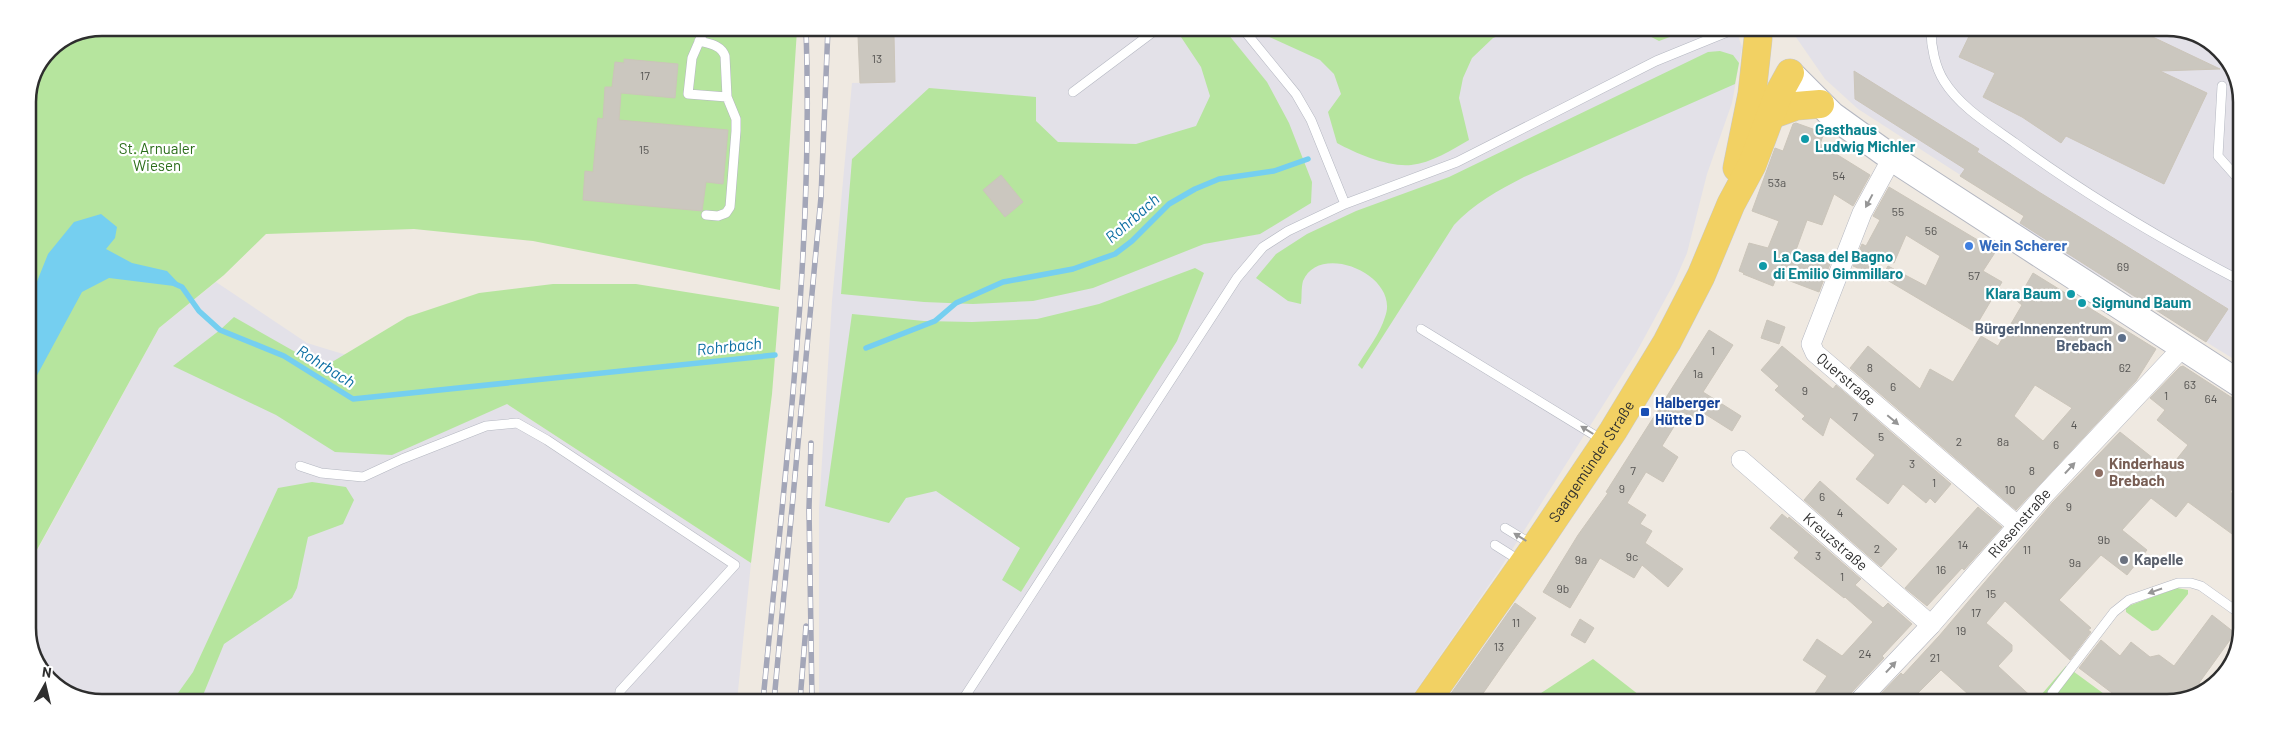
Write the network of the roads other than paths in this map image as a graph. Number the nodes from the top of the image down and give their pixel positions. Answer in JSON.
{"nodes":[{"id":1,"x":701,"y":36,"type":"edge"},
{"id":2,"x":1148,"y":36,"type":"edge"},
{"id":3,"x":1249,"y":36,"type":"edge"},
{"id":4,"x":1717,"y":36,"type":"edge"},
{"id":5,"x":1756,"y":36,"type":"edge"},
{"id":6,"x":1758,"y":36,"type":"edge"},
{"id":7,"x":1932,"y":36,"type":"edge"},
{"id":8,"x":699,"y":41,"type":"junction"},
{"id":9,"x":1790,"y":73,"type":"junction"},
{"id":10,"x":2222,"y":86,"type":"dead end"},
{"id":11,"x":1073,"y":92,"type":"dead end"},
{"id":12,"x":1752,"y":94,"type":"junction"},
{"id":13,"x":727,"y":97,"type":"junction"},
{"id":14,"x":1820,"y":104,"type":"junction"},
{"id":15,"x":1771,"y":116,"type":"junction"},
{"id":16,"x":1892,"y":158,"type":"junction"},
{"id":17,"x":2233,"y":173,"type":"edge"},
{"id":18,"x":1345,"y":204,"type":"junction"},
{"id":19,"x":1731,"y":204,"type":"junction"},
{"id":20,"x":706,"y":215,"type":"dead end"},
{"id":21,"x":2233,"y":277,"type":"edge"},
{"id":22,"x":1421,"y":329,"type":"dead end"},
{"id":23,"x":2183,"y":347,"type":"junction"},
{"id":24,"x":2233,"y":379,"type":"edge"},
{"id":25,"x":1605,"y":442,"type":"junction"},
{"id":26,"x":1740,"y":460,"type":"dead end"},
{"id":27,"x":300,"y":466,"type":"dead end"},
{"id":28,"x":2017,"y":525,"type":"junction"},
{"id":29,"x":1505,"y":528,"type":"dead end"},
{"id":30,"x":1495,"y":545,"type":"dead end"},
{"id":31,"x":1530,"y":555,"type":"junction"},
{"id":32,"x":2233,"y":609,"type":"edge"},
{"id":33,"x":1931,"y":625,"type":"junction"},
{"id":34,"x":2052,"y":693,"type":"dead end"},
{"id":35,"x":620,"y":694,"type":"edge"},
{"id":36,"x":967,"y":694,"type":"edge"},
{"id":37,"x":1432,"y":694,"type":"edge"},
{"id":38,"x":1866,"y":694,"type":"edge"}],
"edges":[{"from":1,"to":8,"type":"lane"},
{"from":2,"to":11,"type":"lane"},
{"from":3,"to":18,"type":"lane"},
{"from":4,"to":18,"type":"lane"},
{"from":5,"to":12,"type":"main road","name":"Saargemünder Straße"},
{"from":6,"to":9,"type":"main road"},
{"from":7,"to":21,"type":"lane"},
{"from":8,"to":13,"type":"lane"},
{"from":8,"to":13,"type":"lane"},
{"from":9,"to":12,"type":"main road"},
{"from":9,"to":14,"type":"main road"},
{"from":9,"to":15,"type":"main road","name":"Saargemünder Straße"},
{"from":10,"to":17,"type":"lane"},
{"from":12,"to":19,"type":"main road","name":"Saargemünder Straße"},
{"from":13,"to":20,"type":"lane"},
{"from":14,"to":15,"type":"main road"},
{"from":14,"to":16,"type":"main road"},
{"from":15,"to":19,"type":"main road","name":"Saargemünder Straße"},
{"from":16,"to":23,"type":"main road"},
{"from":16,"to":28,"type":"street","name":"Querstraße","one_way":true},
{"from":18,"to":36,"type":"lane"},
{"from":19,"to":25,"type":"main road","name":"Saargemünder Straße"},
{"from":25,"to":22,"type":"lane","one_way":true},
{"from":23,"to":24,"type":"main road"},
{"from":28,"to":23,"type":"street","name":"Riesenstraße","one_way":true},
{"from":25,"to":31,"type":"main road","name":"Saargemünder Straße"},
{"from":26,"to":33,"type":"street","name":"Kreuzstraße"},
{"from":27,"to":35,"type":"lane"},
{"from":28,"to":33,"type":"street","name":"Riesenstraße"},
{"from":31,"to":29,"type":"lane","one_way":true},
{"from":30,"to":31,"type":"lane"},
{"from":31,"to":37,"type":"main road","name":"Saargemünder Straße"},
{"from":32,"to":34,"type":"lane","one_way":true},
{"from":38,"to":33,"type":"street","name":"Riesenstraße","one_way":true}]}
